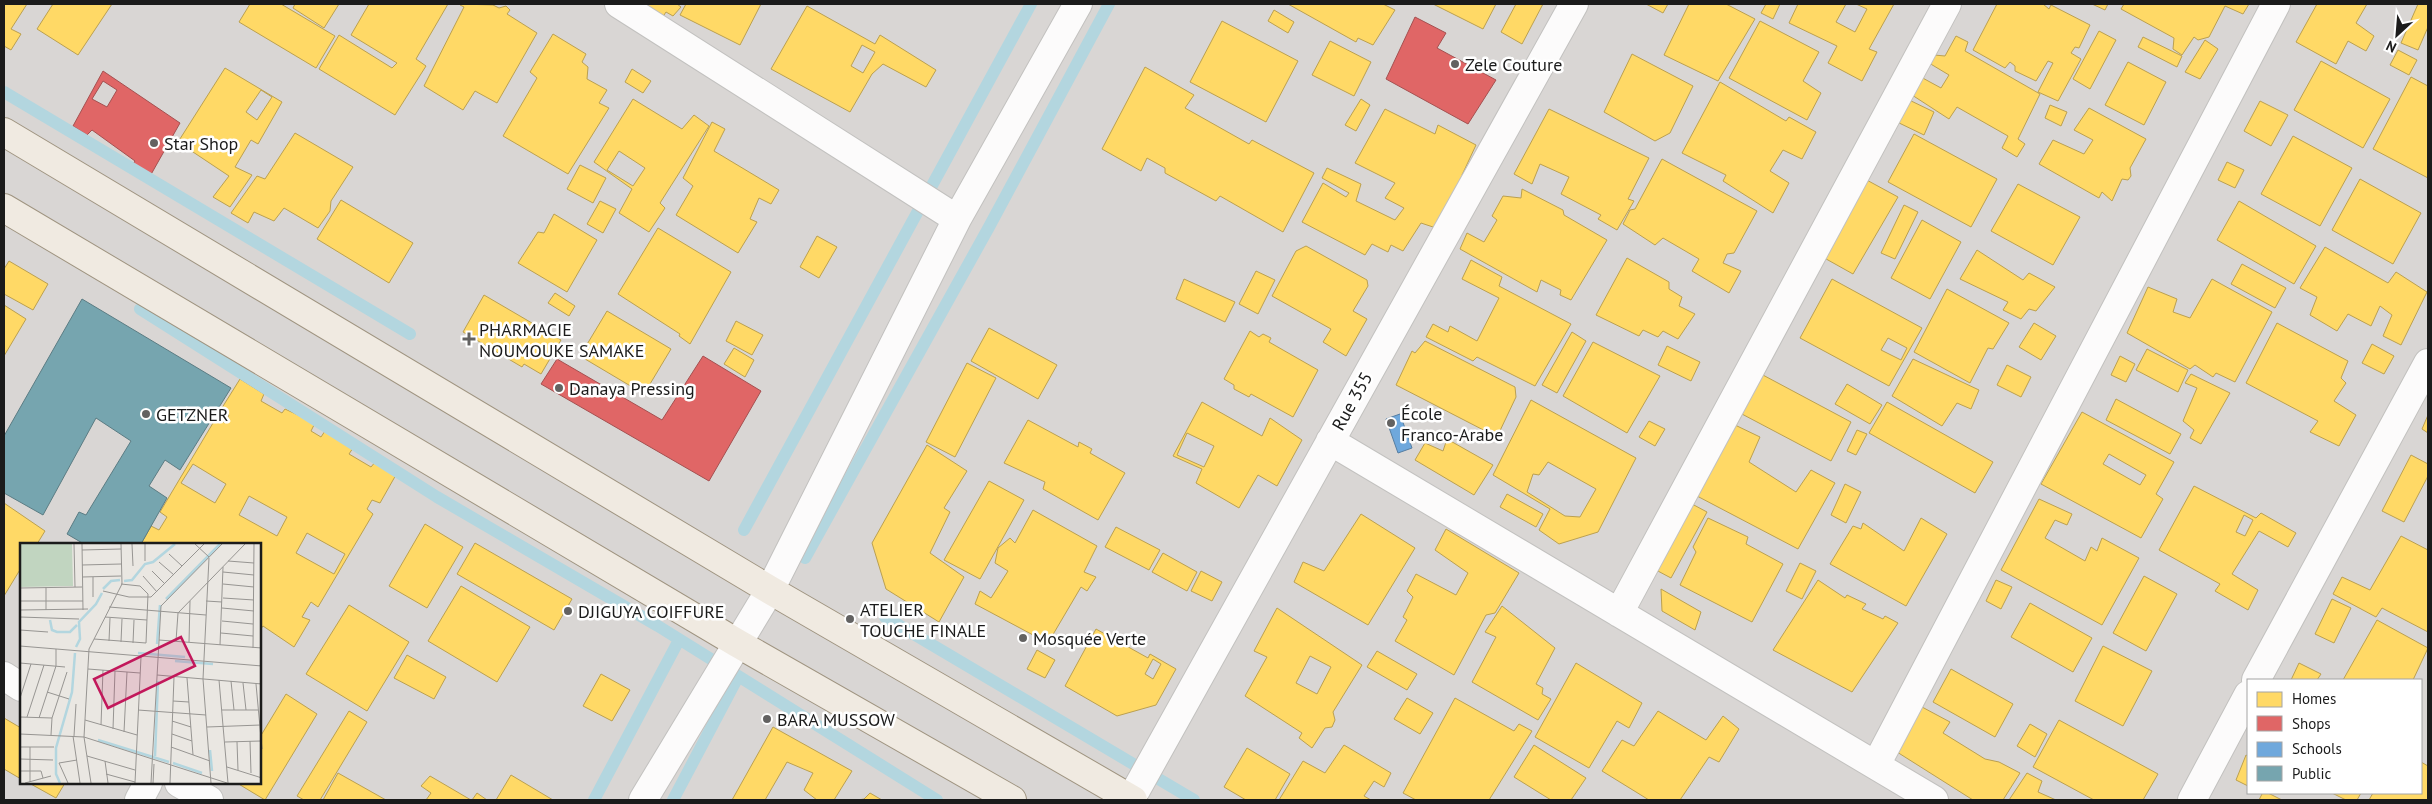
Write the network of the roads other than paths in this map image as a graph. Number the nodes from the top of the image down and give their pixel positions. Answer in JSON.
{"nodes":[{"id":1,"x":619,"y":4,"type":"edge"},
{"id":2,"x":1078,"y":4,"type":"edge"},
{"id":3,"x":1574,"y":4,"type":"edge"},
{"id":4,"x":1947,"y":4,"type":"edge"},
{"id":5,"x":2276,"y":4,"type":"edge"},
{"id":6,"x":4,"y":132,"type":"edge"},
{"id":7,"x":4,"y":208,"type":"edge"},
{"id":8,"x":957,"y":219,"type":"junction"},
{"id":9,"x":2428,"y":363,"type":"edge"},
{"id":10,"x":1330,"y":441,"type":"junction"},
{"id":11,"x":770,"y":590,"type":"junction"},
{"id":12,"x":1620,"y":613,"type":"junction"},
{"id":13,"x":737,"y":643,"type":"junction"},
{"id":14,"x":4,"y":676,"type":"edge"},
{"id":15,"x":2257,"y":679,"type":"edge"},
{"id":16,"x":20,"y":686,"type":"edge"},
{"id":17,"x":2247,"y":697,"type":"edge"},
{"id":18,"x":1876,"y":765,"type":"junction"},
{"id":19,"x":147,"y":784,"type":"edge"},
{"id":20,"x":180,"y":784,"type":"edge"},
{"id":21,"x":138,"y":800,"type":"edge"},
{"id":22,"x":209,"y":800,"type":"edge"},
{"id":23,"x":643,"y":800,"type":"edge"},
{"id":24,"x":1012,"y":800,"type":"edge"},
{"id":25,"x":1132,"y":800,"type":"edge"},
{"id":26,"x":1934,"y":800,"type":"edge"},
{"id":27,"x":2192,"y":800,"type":"edge"}],
"edges":[{"from":1,"to":8,"type":"street"},
{"from":2,"to":8,"type":"street"},
{"from":3,"to":10,"type":"street","name":"Rue 355"},
{"from":4,"to":12,"type":"street"},
{"from":5,"to":18,"type":"street"},
{"from":6,"to":11,"type":"main road"},
{"from":7,"to":13,"type":"main road"},
{"from":8,"to":11,"type":"street"},
{"from":9,"to":15,"type":"street"},
{"from":10,"to":12,"type":"street"},
{"from":10,"to":25,"type":"street","name":"Rue 355"},
{"from":11,"to":13,"type":"street"},
{"from":11,"to":25,"type":"main road"},
{"from":12,"to":18,"type":"street"},
{"from":13,"to":23,"type":"street"},
{"from":13,"to":24,"type":"main road"},
{"from":14,"to":16,"type":"street"},
{"from":17,"to":27,"type":"street"},
{"from":18,"to":26,"type":"street"},
{"from":19,"to":21,"type":"street"},
{"from":20,"to":22,"type":"street"}]}
